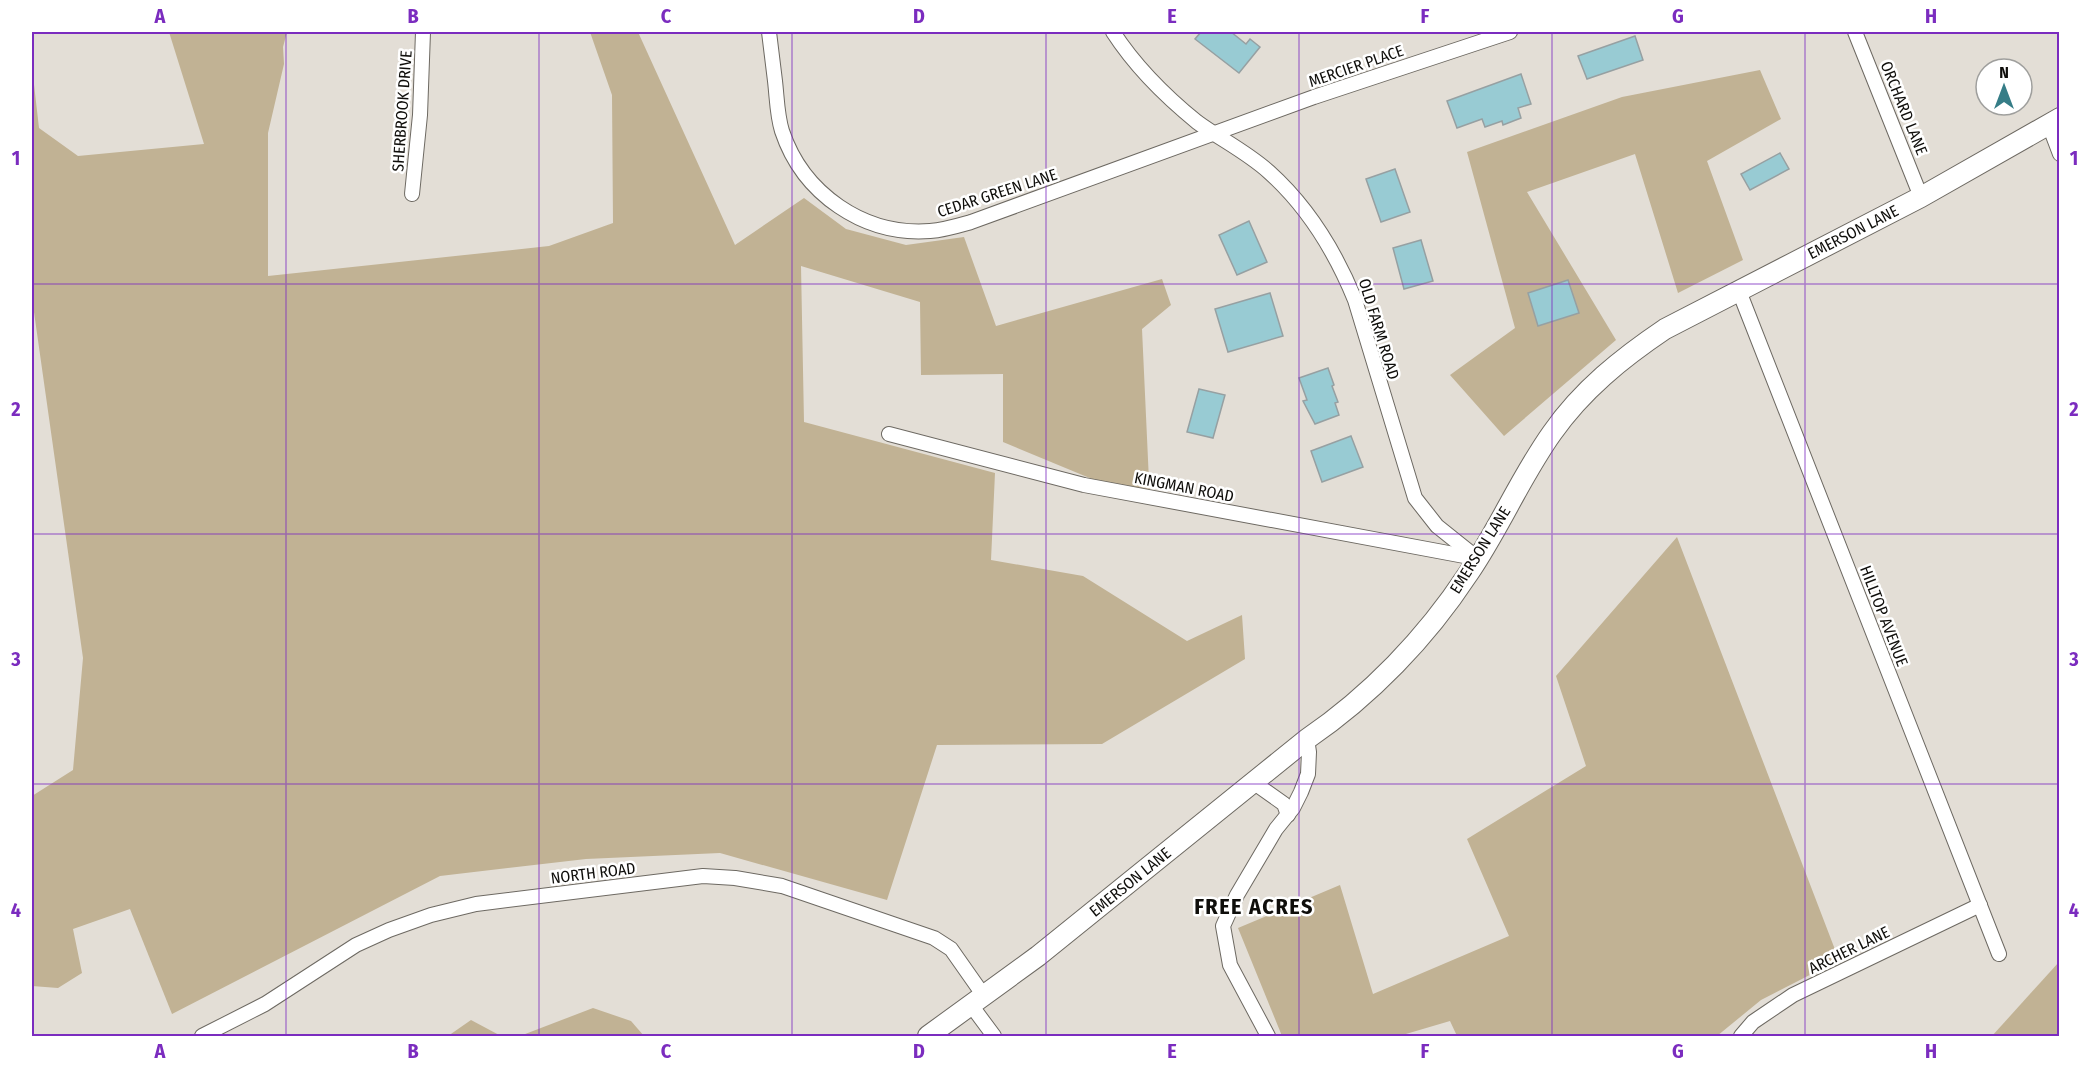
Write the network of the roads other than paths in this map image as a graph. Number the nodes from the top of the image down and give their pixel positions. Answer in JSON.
{"nodes":[{"id":1,"x":423,"y":32,"type":"edge"},
{"id":2,"x":769,"y":32,"type":"edge"},
{"id":3,"x":1113,"y":32,"type":"edge"},
{"id":4,"x":1510,"y":32,"type":"edge"},
{"id":5,"x":1855,"y":32,"type":"edge"},
{"id":6,"x":2054,"y":122,"type":"edge"},
{"id":7,"x":1214,"y":133,"type":"junction"},
{"id":8,"x":2060,"y":154,"type":"edge"},
{"id":9,"x":412,"y":194,"type":"dead end"},
{"id":10,"x":1921,"y":197,"type":"junction"},
{"id":11,"x":1739,"y":291,"type":"junction"},
{"id":12,"x":889,"y":434,"type":"dead end"},
{"id":13,"x":1477,"y":558,"type":"junction"},
{"id":14,"x":1307,"y":739,"type":"junction"},
{"id":15,"x":1253,"y":782,"type":"junction"},
{"id":16,"x":1288,"y":815,"type":"junction"},
{"id":17,"x":1980,"y":905,"type":"junction"},
{"id":18,"x":1999,"y":954,"type":"dead end"},
{"id":19,"x":978,"y":1000,"type":"junction"},
{"id":20,"x":202,"y":1036,"type":"edge"},
{"id":21,"x":928,"y":1036,"type":"edge"},
{"id":22,"x":994,"y":1036,"type":"edge"},
{"id":23,"x":1269,"y":1036,"type":"edge"},
{"id":24,"x":1741,"y":1036,"type":"edge"}],
"edges":[{"from":1,"to":9,"type":"street","name":"SHERBROOK DRIVE"},
{"from":2,"to":7,"type":"street","name":"CEDAR GREEN LANE"},
{"from":3,"to":7,"type":"street","name":"OLD FARM ROAD"},
{"from":4,"to":7,"type":"street","name":"MERCIER PLACE"},
{"from":5,"to":10,"type":"street","name":"ORCHARD LANE"},
{"from":6,"to":8,"type":"street"},
{"from":6,"to":10,"type":"street","name":"EMERSON LANE"},
{"from":7,"to":13,"type":"street","name":"OLD FARM ROAD"},
{"from":10,"to":11,"type":"street","name":"EMERSON LANE"},
{"from":11,"to":13,"type":"street","name":"EMERSON LANE"},
{"from":11,"to":17,"type":"street","name":"HILLTOP AVENUE"},
{"from":12,"to":13,"type":"street","name":"KINGMAN ROAD"},
{"from":13,"to":14,"type":"street","name":"EMERSON LANE"},
{"from":14,"to":15,"type":"street","name":"EMERSON LANE"},
{"from":14,"to":16,"type":"street"},
{"from":15,"to":16,"type":"street"},
{"from":15,"to":19,"type":"street","name":"EMERSON LANE"},
{"from":16,"to":23,"type":"street"},
{"from":17,"to":18,"type":"street","name":"HILLTOP AVENUE"},
{"from":17,"to":24,"type":"street","name":"ARCHER LANE"},
{"from":19,"to":20,"type":"street","name":"NORTH ROAD"},
{"from":19,"to":21,"type":"street","name":"EMERSON LANE"},
{"from":19,"to":22,"type":"street","name":"NORTH ROAD"}]}
